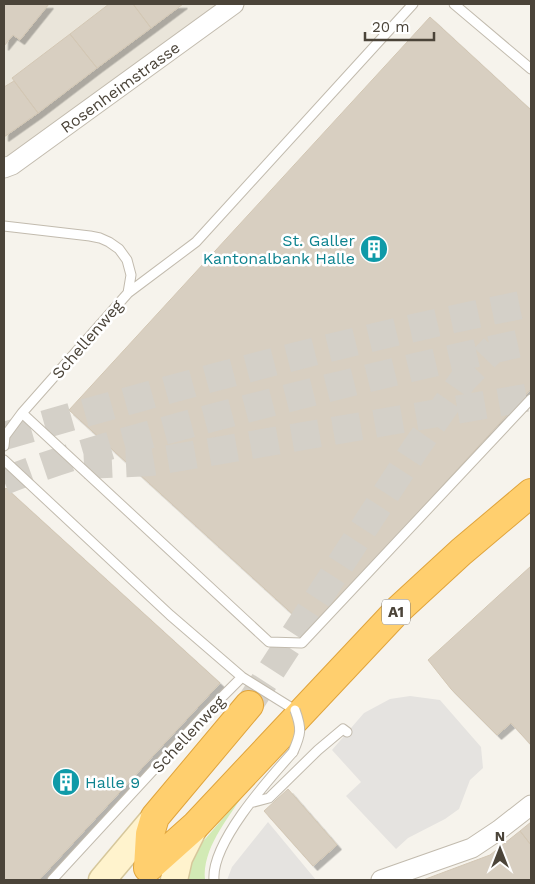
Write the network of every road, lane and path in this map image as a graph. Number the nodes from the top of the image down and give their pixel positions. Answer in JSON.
{"nodes":[{"id":1,"x":413,"y":4,"type":"edge"},
{"id":2,"x":454,"y":4,"type":"edge"},
{"id":3,"x":231,"y":6,"type":"edge"},
{"id":4,"x":531,"y":69,"type":"edge"},
{"id":5,"x":8,"y":166,"type":"edge"},
{"id":6,"x":4,"y":226,"type":"edge"},
{"id":7,"x":128,"y":293,"type":"junction"},
{"id":8,"x":531,"y":399,"type":"edge"},
{"id":9,"x":22,"y":413,"type":"junction"},
{"id":10,"x":4,"y":446,"type":"edge"},
{"id":11,"x":4,"y":460,"type":"edge"},
{"id":12,"x":531,"y":493,"type":"edge"},
{"id":13,"x":242,"y":677,"type":"junction"},
{"id":14,"x":261,"y":700,"type":"junction"},
{"id":15,"x":347,"y":732,"type":"dead end"},
{"id":16,"x":250,"y":803,"type":"junction"},
{"id":17,"x":531,"y":805,"type":"edge"},
{"id":18,"x":155,"y":817,"type":"junction"},
{"id":19,"x":196,"y":826,"type":"junction"},
{"id":20,"x":144,"y":876,"type":"edge"},
{"id":21,"x":52,"y":880,"type":"edge"},
{"id":22,"x":102,"y":880,"type":"edge"},
{"id":23,"x":174,"y":880,"type":"edge"},
{"id":24,"x":214,"y":880,"type":"edge"},
{"id":25,"x":381,"y":880,"type":"edge"}],
"edges":[{"from":1,"to":7,"type":"lane"},
{"from":2,"to":4,"type":"lane"},
{"from":3,"to":5,"type":"street","name":"Rosenheimstrasse"},
{"from":6,"to":7,"type":"lane","name":"Schellenweg"},
{"from":7,"to":9,"type":"lane","name":"Schellenweg"},
{"from":8,"to":9,"type":"lane"},
{"from":9,"to":10,"type":"lane","name":"Schellenweg"},
{"from":11,"to":13,"type":"lane"},
{"from":12,"to":19,"type":"highway","number":"A1"},
{"from":13,"to":14,"type":"lane"},
{"from":13,"to":21,"type":"lane","name":"Schellenweg"},
{"from":14,"to":16,"type":"lane","bridge":true},
{"from":14,"to":18,"type":"highway","number":"A1"},
{"from":15,"to":16,"type":"lane"},
{"from":16,"to":24,"type":"lane"},
{"from":17,"to":25,"type":"street"},
{"from":18,"to":20,"type":"highway","number":"A1"},
{"from":18,"to":22,"type":"main road"},
{"from":19,"to":20,"type":"highway","number":"A1"},
{"from":19,"to":23,"type":"main road"}]}
